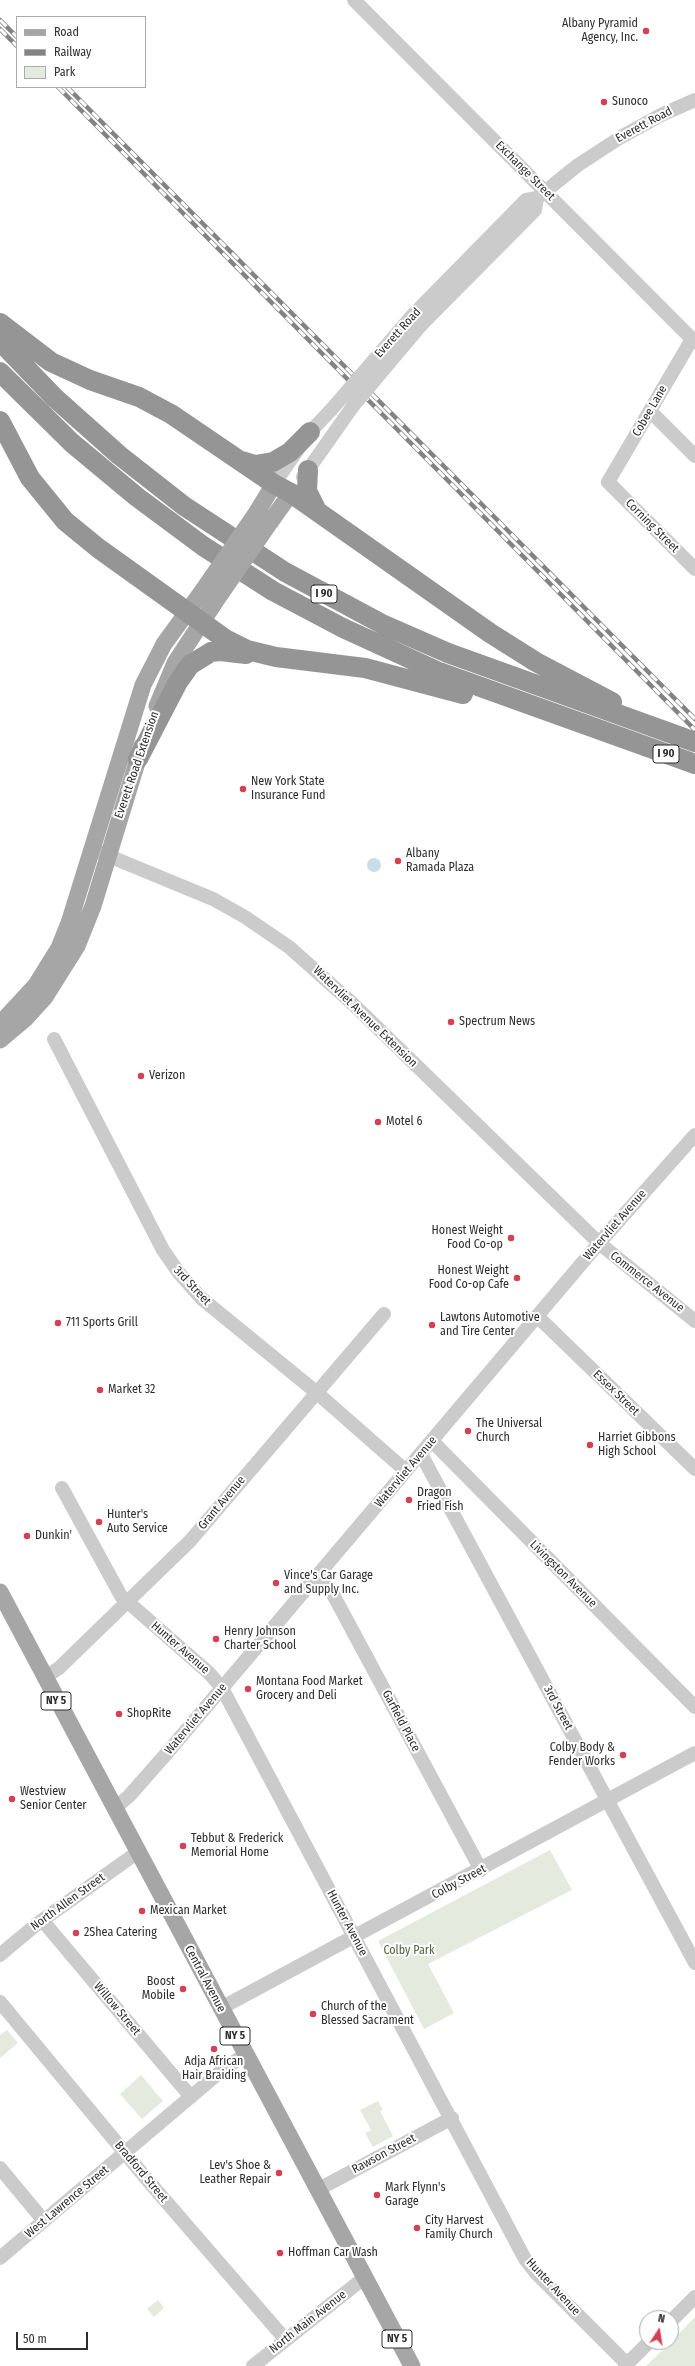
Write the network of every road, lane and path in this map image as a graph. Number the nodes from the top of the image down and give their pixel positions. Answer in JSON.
{"nodes":[{"id":1,"x":354,"y":0,"type":"edge"},
{"id":2,"x":695,"y":100,"type":"edge"},
{"id":3,"x":541,"y":195,"type":"junction"},
{"id":4,"x":416,"y":321,"type":"junction"},
{"id":5,"x":0,"y":323,"type":"edge"},
{"id":6,"x":693,"y":340,"type":"edge"},
{"id":7,"x":0,"y":341,"type":"edge"},
{"id":8,"x":0,"y":372,"type":"edge"},
{"id":9,"x":650,"y":411,"type":"junction"},
{"id":10,"x":0,"y":421,"type":"edge"},
{"id":11,"x":310,"y":432,"type":"junction"},
{"id":12,"x":230,"y":455,"type":"junction"},
{"id":13,"x":695,"y":456,"type":"edge"},
{"id":14,"x":308,"y":470,"type":"junction"},
{"id":15,"x":608,"y":482,"type":"joint"},
{"id":16,"x":274,"y":484,"type":"junction"},
{"id":17,"x":291,"y":493,"type":"junction"},
{"id":18,"x":318,"y":512,"type":"junction"},
{"id":19,"x":695,"y":569,"type":"edge"},
{"id":20,"x":208,"y":597,"type":"junction"},
{"id":21,"x":193,"y":617,"type":"junction"},
{"id":22,"x":292,"y":659,"type":"junction"},
{"id":23,"x":674,"y":734,"type":"junction"},
{"id":24,"x":695,"y":742,"type":"edge"},
{"id":25,"x":637,"y":743,"type":"junction"},
{"id":26,"x":138,"y":759,"type":"junction"},
{"id":27,"x":695,"y":764,"type":"edge"},
{"id":28,"x":99,"y":852,"type":"junction"},
{"id":29,"x":0,"y":1024,"type":"edge"},
{"id":30,"x":54,"y":1039,"type":"dead end"},
{"id":31,"x":0,"y":1040,"type":"edge"},
{"id":32,"x":695,"y":1135,"type":"edge"},
{"id":33,"x":599,"y":1243,"type":"junction"},
{"id":34,"x":384,"y":1314,"type":"dead end"},
{"id":35,"x":536,"y":1316,"type":"junction"},
{"id":36,"x":695,"y":1321,"type":"edge"},
{"id":37,"x":316,"y":1392,"type":"junction"},
{"id":38,"x":432,"y":1441,"type":"junction"},
{"id":39,"x":421,"y":1454,"type":"junction"},
{"id":40,"x":695,"y":1470,"type":"edge"},
{"id":41,"x":406,"y":1471,"type":"junction"},
{"id":42,"x":62,"y":1488,"type":"dead end"},
{"id":43,"x":321,"y":1572,"type":"junction"},
{"id":44,"x":1,"y":1596,"type":"edge"},
{"id":45,"x":127,"y":1602,"type":"junction"},
{"id":46,"x":44,"y":1678,"type":"junction"},
{"id":47,"x":222,"y":1688,"type":"junction"},
{"id":48,"x":695,"y":1707,"type":"edge"},
{"id":49,"x":695,"y":1753,"type":"edge"},
{"id":50,"x":608,"y":1802,"type":"junction"},
{"id":51,"x":115,"y":1808,"type":"junction"},
{"id":52,"x":138,"y":1852,"type":"junction"},
{"id":53,"x":481,"y":1870,"type":"junction"},
{"id":54,"x":42,"y":1920,"type":"junction"},
{"id":55,"x":354,"y":1937,"type":"junction"},
{"id":56,"x":0,"y":1955,"type":"edge"},
{"id":57,"x":695,"y":1963,"type":"edge"},
{"id":58,"x":0,"y":2002,"type":"edge"},
{"id":59,"x":221,"y":2008,"type":"junction"},
{"id":60,"x":245,"y":2055,"type":"junction"},
{"id":61,"x":191,"y":2097,"type":"junction"},
{"id":62,"x":452,"y":2118,"type":"junction"},
{"id":63,"x":125,"y":2152,"type":"junction"},
{"id":64,"x":0,"y":2168,"type":"edge"},
{"id":65,"x":317,"y":2190,"type":"junction"},
{"id":66,"x":44,"y":2221,"type":"junction"},
{"id":67,"x":0,"y":2258,"type":"edge"},
{"id":68,"x":364,"y":2278,"type":"junction"},
{"id":69,"x":695,"y":2297,"type":"edge"},
{"id":70,"x":679,"y":2312,"type":"edge"},
{"id":71,"x":285,"y":2339,"type":"junction"},
{"id":72,"x":641,"y":2350,"type":"edge"},
{"id":73,"x":626,"y":2365,"type":"edge"},
{"id":74,"x":253,"y":2366,"type":"edge"},
{"id":75,"x":412,"y":2366,"type":"edge"}],
"edges":[{"from":1,"to":3,"type":"street","name":"Exchange Street"},
{"from":2,"to":3,"type":"street","name":"Everett Road"},
{"from":3,"to":4,"type":"street","name":"Everett Road"},
{"from":3,"to":6,"type":"street","name":"Exchange Street"},
{"from":4,"to":11,"type":"street","name":"Everett Road","bridge":true},
{"from":4,"to":14,"type":"street","name":"Everett Road","bridge":true},
{"from":5,"to":12,"type":"highway"},
{"from":6,"to":9,"type":"street","name":"Cobee Lane"},
{"from":7,"to":23,"type":"highway","number":"I 90"},
{"from":8,"to":25,"type":"highway","number":"I 90"},
{"from":9,"to":13,"type":"street"},
{"from":9,"to":15,"type":"street","name":"Cobee Lane"},
{"from":10,"to":21,"type":"highway"},
{"from":11,"to":12,"type":"highway"},
{"from":11,"to":16,"type":"street","name":"Everett Road"},
{"from":12,"to":16,"type":"highway"},
{"from":14,"to":17,"type":"street","name":"Everett Road"},
{"from":14,"to":18,"type":"highway"},
{"from":15,"to":19,"type":"street","name":"Corning Street"},
{"from":16,"to":17,"type":"highway"},
{"from":16,"to":20,"type":"main road","name":"Everett Road Extension","bridge":true},
{"from":17,"to":18,"type":"highway"},
{"from":17,"to":20,"type":"main road","name":"Everett Road Extension","bridge":true},
{"from":18,"to":23,"type":"highway"},
{"from":20,"to":21,"type":"main road","name":"Everett Road Extension"},
{"from":21,"to":22,"type":"highway"},
{"from":21,"to":26,"type":"main road","name":"Everett Road Extension"},
{"from":21,"to":28,"type":"main road","name":"Everett Road Extension"},
{"from":22,"to":25,"type":"highway"},
{"from":22,"to":26,"type":"highway"},
{"from":23,"to":24,"type":"highway","number":"I 90"},
{"from":25,"to":27,"type":"highway","number":"I 90"},
{"from":26,"to":28,"type":"main road","name":"Everett Road Extension"},
{"from":28,"to":29,"type":"main road","name":"Everett Road Extension"},
{"from":28,"to":31,"type":"main road","name":"Everett Road Extension"},
{"from":28,"to":33,"type":"street","name":"Watervliet Avenue Extension"},
{"from":30,"to":37,"type":"street","name":"3rd Street"},
{"from":32,"to":33,"type":"street","name":"Watervliet Avenue"},
{"from":33,"to":35,"type":"street","name":"Watervliet Avenue"},
{"from":33,"to":36,"type":"street","name":"Commerce Avenue"},
{"from":34,"to":37,"type":"street","name":"Grant Avenue"},
{"from":35,"to":38,"type":"street","name":"Watervliet Avenue"},
{"from":35,"to":40,"type":"street","name":"Essex Street"},
{"from":37,"to":41,"type":"street","name":"3rd Street"},
{"from":37,"to":45,"type":"street","name":"Grant Avenue"},
{"from":38,"to":39,"type":"street","name":"Watervliet Avenue"},
{"from":38,"to":48,"type":"street","name":"Livingston Avenue"},
{"from":39,"to":41,"type":"street","name":"Watervliet Avenue"},
{"from":39,"to":50,"type":"street","name":"3rd Street"},
{"from":41,"to":43,"type":"street","name":"Watervliet Avenue"},
{"from":42,"to":45,"type":"street","name":"Hunter Avenue"},
{"from":43,"to":47,"type":"street","name":"Watervliet Avenue"},
{"from":43,"to":53,"type":"street","name":"Garfield Place"},
{"from":44,"to":46,"type":"main road","name":"Central Avenue","number":"NY 5"},
{"from":45,"to":46,"type":"street","name":"Grant Avenue"},
{"from":45,"to":47,"type":"street","name":"Hunter Avenue"},
{"from":46,"to":51,"type":"main road","name":"Central Avenue","number":"NY 5"},
{"from":47,"to":51,"type":"street","name":"Watervliet Avenue"},
{"from":47,"to":55,"type":"street","name":"Hunter Avenue"},
{"from":49,"to":50,"type":"street","name":"Colby Street"},
{"from":50,"to":53,"type":"street","name":"Colby Street"},
{"from":50,"to":57,"type":"street","name":"3rd Street"},
{"from":51,"to":52,"type":"main road","name":"Central Avenue","number":"NY 5"},
{"from":52,"to":54,"type":"street","name":"North Allen Street"},
{"from":52,"to":59,"type":"main road","name":"Central Avenue","number":"NY 5"},
{"from":53,"to":55,"type":"street","name":"Colby Street"},
{"from":54,"to":56,"type":"street","name":"North Allen Street"},
{"from":54,"to":61,"type":"street","name":"Willow Street"},
{"from":55,"to":59,"type":"street","name":"Colby Street"},
{"from":55,"to":62,"type":"street","name":"Hunter Avenue"},
{"from":58,"to":63,"type":"street","name":"Bradford Street"},
{"from":59,"to":60,"type":"main road","name":"Central Avenue","number":"NY 5"},
{"from":60,"to":61,"type":"street","name":"West Lawrence Street"},
{"from":60,"to":65,"type":"main road","name":"Central Avenue","number":"NY 5"},
{"from":61,"to":63,"type":"street","name":"West Lawrence Street"},
{"from":62,"to":65,"type":"street","name":"Rawson Street"},
{"from":62,"to":73,"type":"street","name":"Hunter Avenue"},
{"from":63,"to":66,"type":"street","name":"West Lawrence Street"},
{"from":63,"to":71,"type":"street","name":"Bradford Street"},
{"from":64,"to":66,"type":"street"},
{"from":65,"to":68,"type":"main road","name":"Central Avenue","number":"NY 5"},
{"from":66,"to":67,"type":"street","name":"West Lawrence Street"},
{"from":68,"to":71,"type":"street","name":"North Main Avenue"},
{"from":68,"to":75,"type":"main road","name":"Central Avenue","number":"NY 5"},
{"from":69,"to":70,"type":"street"},
{"from":71,"to":74,"type":"street","name":"North Main Avenue"},
{"from":72,"to":73,"type":"street"}]}
